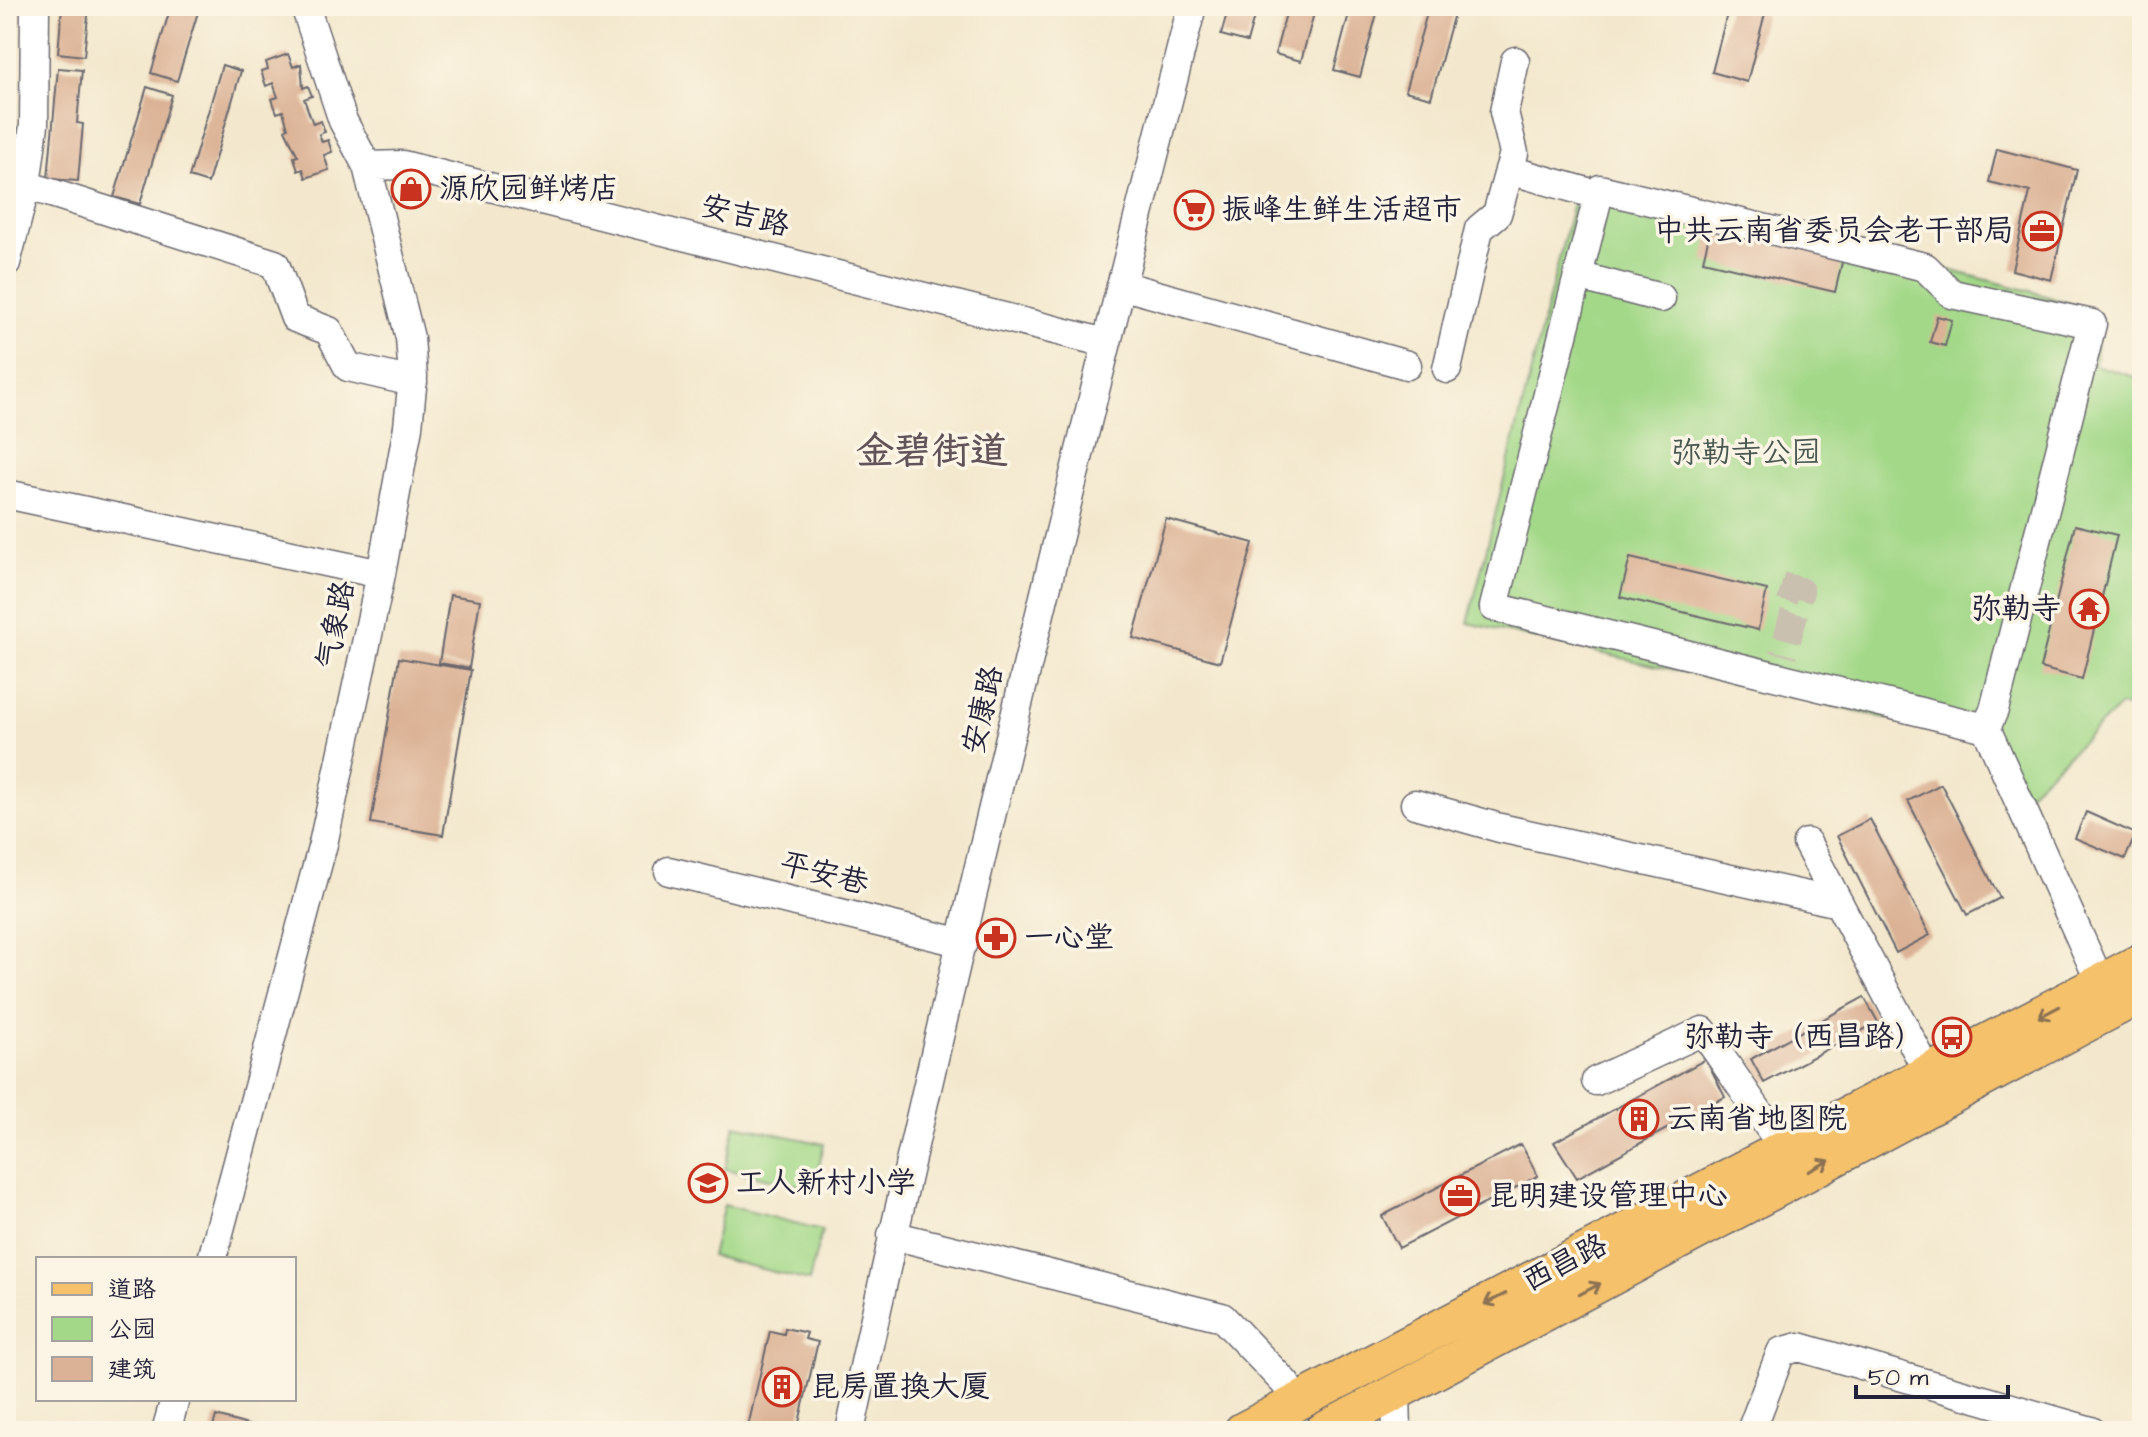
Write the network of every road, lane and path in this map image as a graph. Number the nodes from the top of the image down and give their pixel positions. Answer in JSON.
{"nodes":[{"id":1,"x":35,"y":6,"type":"edge"},
{"id":2,"x":305,"y":6,"type":"edge"},
{"id":3,"x":1192,"y":6,"type":"edge"},
{"id":4,"x":1515,"y":61,"type":"dead end"},
{"id":5,"x":367,"y":166,"type":"junction"},
{"id":6,"x":1509,"y":170,"type":"junction"},
{"id":7,"x":26,"y":185,"type":"junction"},
{"id":8,"x":1598,"y":195,"type":"junction"},
{"id":9,"x":6,"y":263,"type":"edge"},
{"id":10,"x":1578,"y":276,"type":"junction"},
{"id":11,"x":1121,"y":285,"type":"junction"},
{"id":12,"x":1661,"y":298,"type":"dead end"},
{"id":13,"x":1106,"y":343,"type":"junction"},
{"id":14,"x":1407,"y":365,"type":"dead end"},
{"id":15,"x":1447,"y":369,"type":"dead end"},
{"id":16,"x":413,"y":382,"type":"junction"},
{"id":17,"x":6,"y":494,"type":"edge"},
{"id":18,"x":381,"y":574,"type":"junction"},
{"id":19,"x":1986,"y":728,"type":"junction"},
{"id":20,"x":1415,"y":804,"type":"dead end"},
{"id":21,"x":1807,"y":843,"type":"dead end"},
{"id":22,"x":669,"y":871,"type":"dead end"},
{"id":23,"x":1839,"y":903,"type":"junction"},
{"id":24,"x":963,"y":943,"type":"junction"},
{"id":25,"x":2142,"y":961,"type":"edge"},
{"id":26,"x":2101,"y":984,"type":"junction"},
{"id":27,"x":2142,"y":994,"type":"edge"},
{"id":28,"x":1929,"y":1074,"type":"junction"},
{"id":29,"x":1596,"y":1081,"type":"dead end"},
{"id":30,"x":1784,"y":1149,"type":"junction"},
{"id":31,"x":892,"y":1235,"type":"junction"},
{"id":32,"x":213,"y":1257,"type":"edge"},
{"id":33,"x":1396,"y":1393,"type":"junction"},
{"id":34,"x":174,"y":1401,"type":"edge"},
{"id":35,"x":1294,"y":1404,"type":"junction"},
{"id":36,"x":166,"y":1431,"type":"edge"},
{"id":37,"x":850,"y":1431,"type":"edge"},
{"id":38,"x":1242,"y":1431,"type":"edge"},
{"id":39,"x":1323,"y":1431,"type":"edge"},
{"id":40,"x":1397,"y":1431,"type":"edge"},
{"id":41,"x":1751,"y":1431,"type":"edge"},
{"id":42,"x":2091,"y":1431,"type":"edge"}],
"edges":[{"from":1,"to":7,"type":"street"},
{"from":2,"to":5,"type":"street","name":"气象路"},
{"from":3,"to":11,"type":"street","name":"安康路"},
{"from":4,"to":6,"type":"street"},
{"from":5,"to":13,"type":"street","name":"安吉路"},
{"from":5,"to":16,"type":"street","name":"气象路"},
{"from":6,"to":8,"type":"street"},
{"from":6,"to":15,"type":"street"},
{"from":7,"to":9,"type":"street"},
{"from":7,"to":16,"type":"street"},
{"from":8,"to":10,"type":"street"},
{"from":8,"to":19,"type":"street"},
{"from":10,"to":12,"type":"street"},
{"from":10,"to":19,"type":"street"},
{"from":11,"to":13,"type":"street","name":"安康路"},
{"from":11,"to":14,"type":"street"},
{"from":13,"to":24,"type":"street","name":"安康路"},
{"from":16,"to":18,"type":"street","name":"气象路"},
{"from":17,"to":18,"type":"street"},
{"from":18,"to":32,"type":"street","name":"气象路"},
{"from":19,"to":26,"type":"street"},
{"from":20,"to":23,"type":"street"},
{"from":21,"to":23,"type":"street"},
{"from":22,"to":24,"type":"street","name":"平安巷"},
{"from":23,"to":28,"type":"street"},
{"from":24,"to":31,"type":"street","name":"安康路"},
{"from":25,"to":26,"type":"main road","name":"西昌路"},
{"from":26,"to":28,"type":"main road","name":"西昌路","one_way":true},
{"from":33,"to":27,"type":"main road","name":"西昌路","one_way":true},
{"from":28,"to":30,"type":"main road","name":"西昌路"},
{"from":29,"to":30,"type":"street"},
{"from":30,"to":35,"type":"main road","name":"西昌路","one_way":true},
{"from":31,"to":35,"type":"street"},
{"from":31,"to":37,"type":"street","name":"安康路"},
{"from":33,"to":39,"type":"main road","name":"西昌路"},
{"from":33,"to":40,"type":"street"},
{"from":34,"to":36,"type":"street"},
{"from":35,"to":38,"type":"main road","name":"西昌路"},
{"from":41,"to":42,"type":"street"}]}
